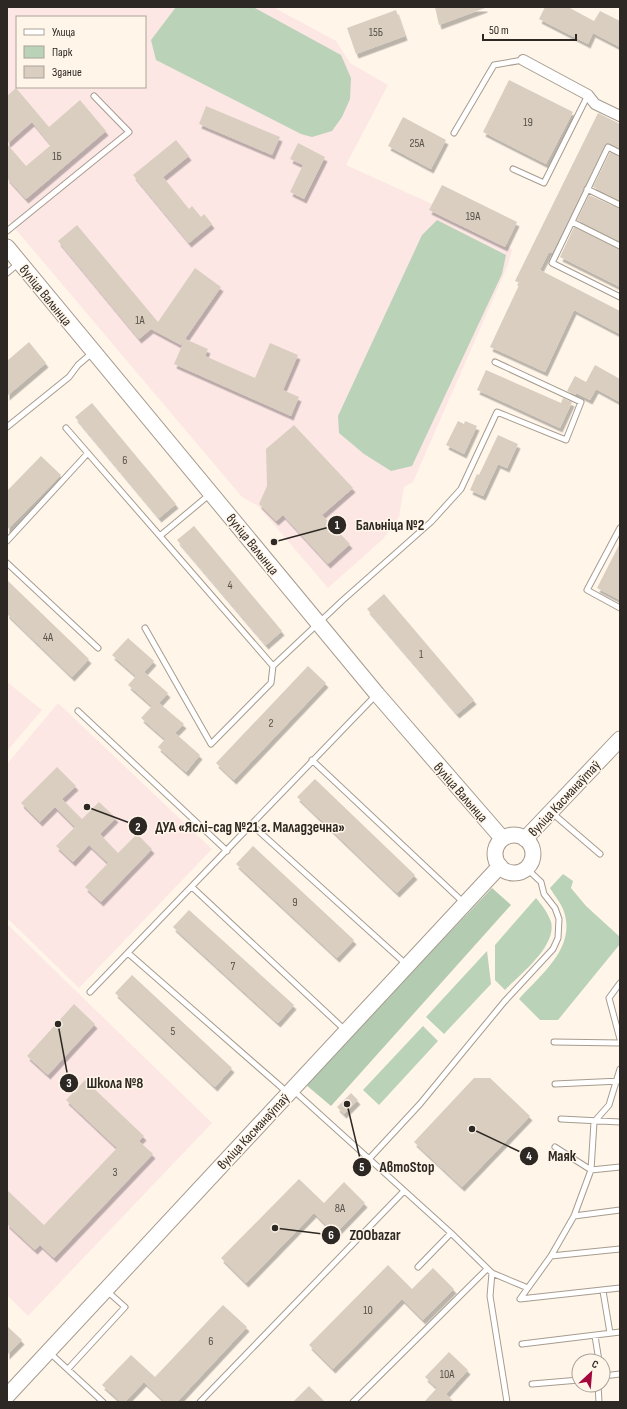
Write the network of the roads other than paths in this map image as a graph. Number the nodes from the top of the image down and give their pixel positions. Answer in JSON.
{"nodes":[{"id":1,"x":524,"y":60,"type":"joint"},
{"id":2,"x":588,"y":95,"type":"junction"},
{"id":3,"x":94,"y":96,"type":"dead end"},
{"id":4,"x":620,"y":116,"type":"edge"},
{"id":5,"x":454,"y":133,"type":"dead end"},
{"id":6,"x":620,"y":153,"type":"edge"},
{"id":7,"x":513,"y":169,"type":"dead end"},
{"id":8,"x":587,"y":189,"type":"junction"},
{"id":9,"x":620,"y":205,"type":"edge"},
{"id":10,"x":572,"y":222,"type":"junction"},
{"id":11,"x":7,"y":230,"type":"edge"},
{"id":12,"x":620,"y":246,"type":"edge"},
{"id":13,"x":7,"y":247,"type":"edge"},
{"id":14,"x":19,"y":262,"type":"junction"},
{"id":15,"x":7,"y":272,"type":"edge"},
{"id":16,"x":620,"y":297,"type":"edge"},
{"id":17,"x":93,"y":352,"type":"junction"},
{"id":18,"x":495,"y":362,"type":"dead end"},
{"id":19,"x":7,"y":427,"type":"edge"},
{"id":20,"x":66,"y":428,"type":"dead end"},
{"id":21,"x":88,"y":453,"type":"junction"},
{"id":22,"x":211,"y":493,"type":"junction"},
{"id":23,"x":620,"y":528,"type":"edge"},
{"id":24,"x":161,"y":535,"type":"junction"},
{"id":25,"x":7,"y":541,"type":"edge"},
{"id":26,"x":7,"y":563,"type":"edge"},
{"id":27,"x":620,"y":608,"type":"edge"},
{"id":28,"x":318,"y":624,"type":"junction"},
{"id":29,"x":144,"y":628,"type":"dead end"},
{"id":30,"x":98,"y":648,"type":"dead end"},
{"id":31,"x":274,"y":666,"type":"junction"},
{"id":32,"x":377,"y":694,"type":"junction"},
{"id":33,"x":78,"y":711,"type":"dead end"},
{"id":34,"x":620,"y":739,"type":"edge"},
{"id":35,"x":312,"y":760,"type":"junction"},
{"id":36,"x":550,"y":812,"type":"junction"},
{"id":37,"x":252,"y":825,"type":"junction"},
{"id":38,"x":502,"y":838,"type":"junction"},
{"id":39,"x":525,"y":839,"type":"junction"},
{"id":40,"x":227,"y":850,"type":"junction"},
{"id":41,"x":600,"y":854,"type":"dead end"},
{"id":42,"x":500,"y":866,"type":"junction"},
{"id":43,"x":526,"y":868,"type":"junction"},
{"id":44,"x":192,"y":888,"type":"junction"},
{"id":45,"x":465,"y":903,"type":"junction"},
{"id":46,"x":128,"y":953,"type":"junction"},
{"id":47,"x":407,"y":965,"type":"junction"},
{"id":48,"x":620,"y":983,"type":"edge"},
{"id":49,"x":90,"y":992,"type":"dead end"},
{"id":50,"x":346,"y":1031,"type":"junction"},
{"id":51,"x":620,"y":1039,"type":"edge"},
{"id":52,"x":554,"y":1042,"type":"dead end"},
{"id":53,"x":620,"y":1043,"type":"edge"},
{"id":54,"x":620,"y":1069,"type":"edge"},
{"id":55,"x":618,"y":1081,"type":"edge"},
{"id":56,"x":556,"y":1084,"type":"dead end"},
{"id":57,"x":290,"y":1091,"type":"junction"},
{"id":58,"x":561,"y":1119,"type":"dead end"},
{"id":59,"x":594,"y":1122,"type":"junction"},
{"id":60,"x":620,"y":1122,"type":"edge"},
{"id":61,"x":555,"y":1147,"type":"dead end"},
{"id":62,"x":369,"y":1160,"type":"junction"},
{"id":63,"x":620,"y":1167,"type":"edge"},
{"id":64,"x":591,"y":1170,"type":"junction"},
{"id":65,"x":404,"y":1191,"type":"junction"},
{"id":66,"x":620,"y":1210,"type":"edge"},
{"id":67,"x":574,"y":1216,"type":"junction"},
{"id":68,"x":451,"y":1233,"type":"junction"},
{"id":69,"x":620,"y":1249,"type":"edge"},
{"id":70,"x":551,"y":1256,"type":"junction"},
{"id":71,"x":418,"y":1267,"type":"dead end"},
{"id":72,"x":487,"y":1269,"type":"junction"},
{"id":73,"x":492,"y":1273,"type":"junction"},
{"id":74,"x":528,"y":1288,"type":"junction"},
{"id":75,"x":620,"y":1288,"type":"edge"},
{"id":76,"x":105,"y":1289,"type":"junction"},
{"id":77,"x":603,"y":1291,"type":"junction"},
{"id":78,"x":620,"y":1332,"type":"edge"},
{"id":79,"x":610,"y":1333,"type":"junction"},
{"id":80,"x":595,"y":1336,"type":"junction"},
{"id":81,"x":522,"y":1344,"type":"dead end"},
{"id":82,"x":48,"y":1351,"type":"junction"},
{"id":83,"x":598,"y":1353,"type":"edge"},
{"id":84,"x":68,"y":1369,"type":"junction"},
{"id":85,"x":571,"y":1381,"type":"edge"},
{"id":86,"x":532,"y":1384,"type":"dead end"},
{"id":87,"x":7,"y":1396,"type":"edge"},
{"id":88,"x":103,"y":1402,"type":"edge"},
{"id":89,"x":200,"y":1402,"type":"edge"},
{"id":90,"x":353,"y":1402,"type":"edge"},
{"id":91,"x":507,"y":1402,"type":"edge"}],
"edges":[{"from":1,"to":2,"type":"street"},
{"from":1,"to":5,"type":"lane"},
{"from":2,"to":4,"type":"street"},
{"from":2,"to":7,"type":"lane"},
{"from":3,"to":11,"type":"lane"},
{"from":6,"to":8,"type":"lane"},
{"from":8,"to":9,"type":"lane"},
{"from":8,"to":10,"type":"lane"},
{"from":10,"to":12,"type":"lane"},
{"from":10,"to":16,"type":"lane"},
{"from":13,"to":14,"type":"street","name":"вуліца Валынца"},
{"from":14,"to":15,"type":"lane"},
{"from":14,"to":17,"type":"street","name":"вуліца Валынца"},
{"from":17,"to":19,"type":"lane"},
{"from":17,"to":22,"type":"street","name":"вуліца Валынца"},
{"from":18,"to":28,"type":"lane"},
{"from":20,"to":21,"type":"lane"},
{"from":21,"to":24,"type":"lane"},
{"from":21,"to":25,"type":"lane"},
{"from":22,"to":24,"type":"lane"},
{"from":22,"to":28,"type":"street","name":"вуліца Валынца"},
{"from":23,"to":27,"type":"lane"},
{"from":24,"to":31,"type":"lane"},
{"from":26,"to":30,"type":"lane"},
{"from":28,"to":31,"type":"lane"},
{"from":28,"to":32,"type":"street","name":"вуліца Валынца"},
{"from":29,"to":31,"type":"lane"},
{"from":32,"to":35,"type":"lane"},
{"from":32,"to":38,"type":"street","name":"вуліца Валынца"},
{"from":33,"to":40,"type":"lane"},
{"from":34,"to":36,"type":"street","name":"вуліца Касманаўтаў"},
{"from":35,"to":37,"type":"lane"},
{"from":35,"to":45,"type":"lane"},
{"from":36,"to":39,"type":"street","name":"вуліца Касманаўтаў"},
{"from":36,"to":41,"type":"lane"},
{"from":37,"to":40,"type":"lane"},
{"from":37,"to":47,"type":"lane"},
{"from":38,"to":39,"type":"street"},
{"from":38,"to":42,"type":"street"},
{"from":39,"to":43,"type":"street"},
{"from":40,"to":44,"type":"lane"},
{"from":42,"to":43,"type":"street"},
{"from":42,"to":45,"type":"street","name":"вуліца Касманаўтаў"},
{"from":43,"to":62,"type":"lane"},
{"from":44,"to":46,"type":"lane"},
{"from":44,"to":50,"type":"lane"},
{"from":45,"to":47,"type":"street","name":"вуліца Касманаўтаў"},
{"from":46,"to":49,"type":"lane"},
{"from":46,"to":57,"type":"lane"},
{"from":47,"to":50,"type":"street","name":"вуліца Касманаўтаў"},
{"from":48,"to":51,"type":"lane"},
{"from":50,"to":57,"type":"street","name":"вуліца Касманаўтаў"},
{"from":52,"to":53,"type":"lane"},
{"from":54,"to":55,"type":"lane"},
{"from":55,"to":56,"type":"lane"},
{"from":55,"to":59,"type":"lane"},
{"from":57,"to":62,"type":"lane"},
{"from":57,"to":76,"type":"street","name":"вуліца Касманаўтаў"},
{"from":58,"to":59,"type":"lane"},
{"from":59,"to":60,"type":"lane"},
{"from":59,"to":64,"type":"lane"},
{"from":61,"to":64,"type":"lane"},
{"from":62,"to":65,"type":"lane"},
{"from":63,"to":64,"type":"lane"},
{"from":64,"to":67,"type":"lane"},
{"from":65,"to":68,"type":"lane"},
{"from":65,"to":89,"type":"lane"},
{"from":66,"to":67,"type":"lane"},
{"from":67,"to":70,"type":"lane"},
{"from":68,"to":71,"type":"lane"},
{"from":68,"to":72,"type":"lane"},
{"from":69,"to":70,"type":"lane"},
{"from":70,"to":74,"type":"lane"},
{"from":72,"to":73,"type":"lane"},
{"from":72,"to":90,"type":"lane"},
{"from":73,"to":74,"type":"lane"},
{"from":73,"to":91,"type":"lane"},
{"from":74,"to":77,"type":"lane"},
{"from":75,"to":77,"type":"lane"},
{"from":76,"to":82,"type":"street","name":"вуліца Касманаўтаў"},
{"from":76,"to":84,"type":"lane"},
{"from":77,"to":79,"type":"lane"},
{"from":78,"to":79,"type":"lane"},
{"from":79,"to":80,"type":"lane"},
{"from":80,"to":81,"type":"lane"},
{"from":80,"to":83,"type":"lane"},
{"from":82,"to":84,"type":"lane"},
{"from":82,"to":87,"type":"street","name":"вуліца Касманаўтаў"},
{"from":84,"to":88,"type":"lane"},
{"from":85,"to":86,"type":"lane"}]}
